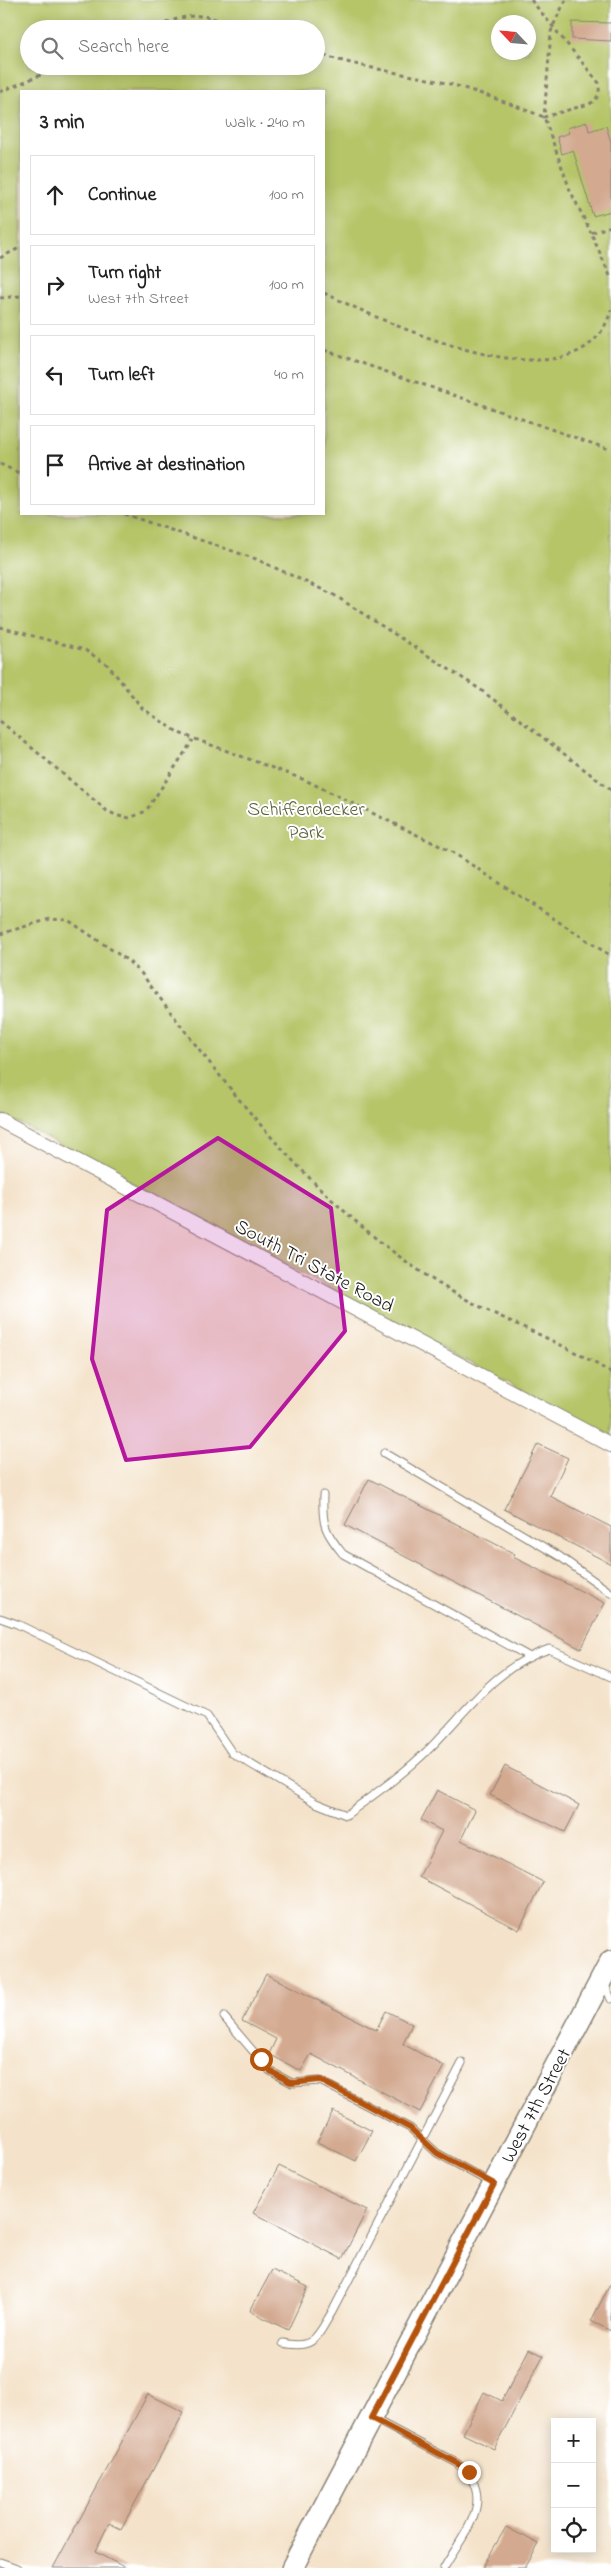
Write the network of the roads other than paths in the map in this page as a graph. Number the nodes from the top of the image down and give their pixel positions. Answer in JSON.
{"nodes":[{"id":1,"x":0,"y":1120,"type":"edge"},
{"id":2,"x":611,"y":1445,"type":"edge"},
{"id":3,"x":384,"y":1453,"type":"dead end"},
{"id":4,"x":323,"y":1495,"type":"dead end"},
{"id":5,"x":611,"y":1593,"type":"edge"},
{"id":6,"x":0,"y":1618,"type":"edge"},
{"id":7,"x":528,"y":1656,"type":"junction"},
{"id":8,"x":611,"y":1677,"type":"edge"},
{"id":9,"x":606,"y":1969,"type":"edge"},
{"id":10,"x":611,"y":1998,"type":"edge"},
{"id":11,"x":224,"y":2017,"type":"dead end"},
{"id":12,"x":462,"y":2063,"type":"dead end"},
{"id":13,"x":422,"y":2139,"type":"junction"},
{"id":14,"x":494,"y":2184,"type":"junction"},
{"id":15,"x":283,"y":2343,"type":"dead end"},
{"id":16,"x":371,"y":2418,"type":"junction"},
{"id":17,"x":0,"y":2562,"type":"edge"},
{"id":18,"x":17,"y":2568,"type":"edge"},
{"id":19,"x":292,"y":2568,"type":"edge"},
{"id":20,"x":444,"y":2568,"type":"edge"}],
"edges":[{"from":1,"to":2,"type":"street","name":"South Tri State Road"},
{"from":3,"to":5,"type":"lane"},
{"from":4,"to":7,"type":"lane"},
{"from":6,"to":7,"type":"lane"},
{"from":7,"to":8,"type":"lane"},
{"from":9,"to":10,"type":"lane"},
{"from":9,"to":14,"type":"main road","name":"West 7th Street"},
{"from":11,"to":13,"type":"lane"},
{"from":12,"to":13,"type":"lane"},
{"from":13,"to":14,"type":"lane"},
{"from":13,"to":15,"type":"lane"},
{"from":14,"to":16,"type":"main road","name":"West 7th Street"},
{"from":16,"to":19,"type":"main road","name":"West 7th Street"},
{"from":16,"to":20,"type":"lane"},
{"from":17,"to":18,"type":"lane"}]}
